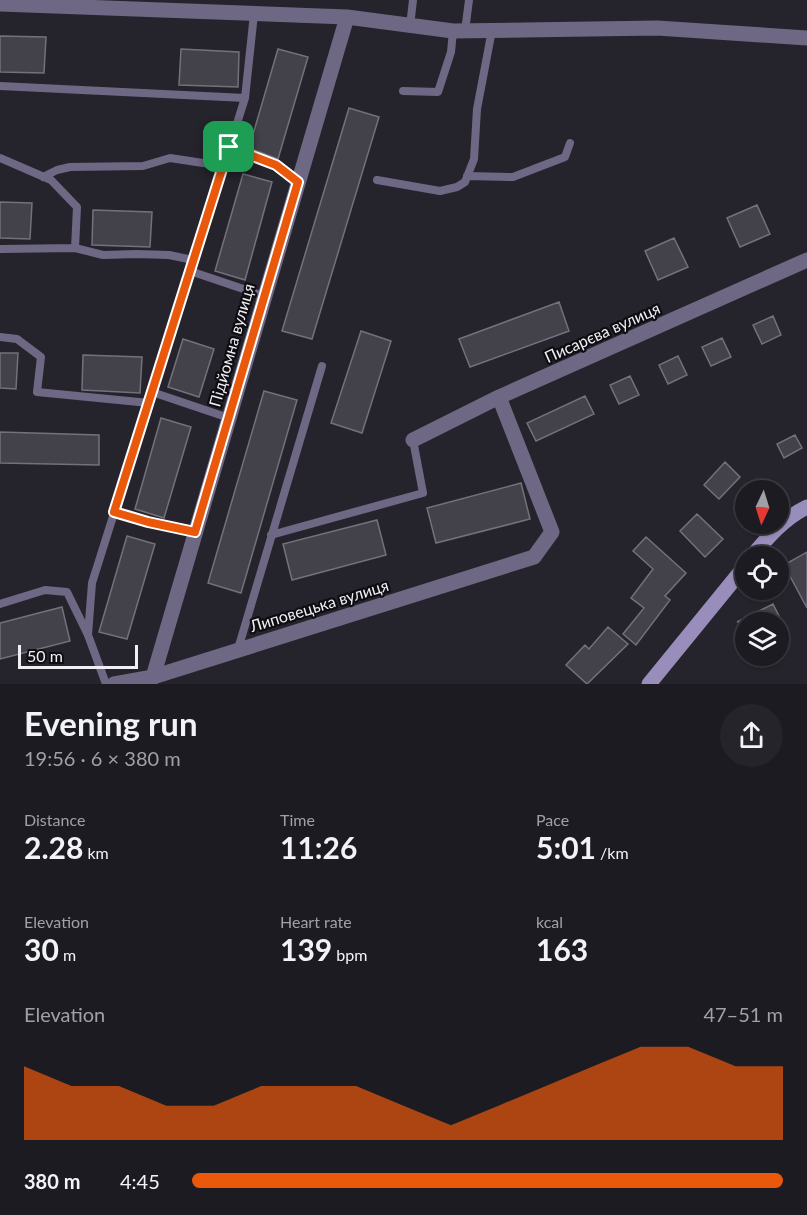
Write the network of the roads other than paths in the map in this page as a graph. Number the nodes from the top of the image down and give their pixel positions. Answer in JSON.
{"nodes":[{"id":1,"x":413,"y":0,"type":"edge"},
{"id":2,"x":469,"y":0,"type":"edge"},
{"id":3,"x":0,"y":4,"type":"edge"},
{"id":4,"x":254,"y":15,"type":"junction"},
{"id":5,"x":347,"y":17,"type":"junction"},
{"id":6,"x":410,"y":26,"type":"junction"},
{"id":7,"x":492,"y":30,"type":"junction"},
{"id":8,"x":459,"y":31,"type":"junction"},
{"id":9,"x":807,"y":38,"type":"edge"},
{"id":10,"x":0,"y":86,"type":"edge"},
{"id":11,"x":403,"y":91,"type":"dead end"},
{"id":12,"x":245,"y":98,"type":"junction"},
{"id":13,"x":570,"y":143,"type":"dead end"},
{"id":14,"x":229,"y":147,"type":"junction"},
{"id":15,"x":0,"y":158,"type":"edge"},
{"id":16,"x":223,"y":166,"type":"junction"},
{"id":17,"x":467,"y":176,"type":"junction"},
{"id":18,"x":43,"y":177,"type":"junction"},
{"id":19,"x":376,"y":180,"type":"dead end"},
{"id":20,"x":298,"y":182,"type":"junction"},
{"id":21,"x":75,"y":248,"type":"junction"},
{"id":22,"x":0,"y":249,"type":"edge"},
{"id":23,"x":194,"y":260,"type":"junction"},
{"id":24,"x":807,"y":260,"type":"edge"},
{"id":25,"x":190,"y":271,"type":"junction"},
{"id":26,"x":264,"y":296,"type":"junction"},
{"id":27,"x":0,"y":337,"type":"edge"},
{"id":28,"x":322,"y":366,"type":"dead end"},
{"id":29,"x":152,"y":392,"type":"junction"},
{"id":30,"x":499,"y":397,"type":"junction"},
{"id":31,"x":149,"y":403,"type":"junction"},
{"id":32,"x":229,"y":417,"type":"junction"},
{"id":33,"x":413,"y":440,"type":"joint"},
{"id":34,"x":807,"y":507,"type":"edge"},
{"id":35,"x":114,"y":512,"type":"junction"},
{"id":36,"x":195,"y":532,"type":"junction"},
{"id":37,"x":271,"y":535,"type":"junction"},
{"id":38,"x":760,"y":546,"type":"edge"},
{"id":39,"x":735,"y":578,"type":"edge"},
{"id":40,"x":0,"y":604,"type":"edge"},
{"id":41,"x":88,"y":635,"type":"junction"},
{"id":42,"x":238,"y":649,"type":"junction"},
{"id":43,"x":151,"y":680,"type":"edge"},
{"id":44,"x":106,"y":684,"type":"edge"},
{"id":45,"x":114,"y":684,"type":"edge"},
{"id":46,"x":649,"y":684,"type":"edge"}],
"edges":[{"from":1,"to":6,"type":"lane"},
{"from":2,"to":8,"type":"lane"},
{"from":3,"to":4,"type":"street"},
{"from":4,"to":5,"type":"street"},
{"from":4,"to":12,"type":"lane"},
{"from":5,"to":6,"type":"street"},
{"from":5,"to":20,"type":"street","name":"Підйомна вулиця"},
{"from":6,"to":8,"type":"street"},
{"from":7,"to":8,"type":"street"},
{"from":7,"to":9,"type":"street"},
{"from":7,"to":17,"type":"lane"},
{"from":8,"to":11,"type":"lane"},
{"from":10,"to":12,"type":"lane"},
{"from":12,"to":14,"type":"lane"},
{"from":13,"to":17,"type":"lane"},
{"from":14,"to":16,"type":"lane"},
{"from":14,"to":20,"type":"lane"},
{"from":15,"to":18,"type":"lane"},
{"from":16,"to":18,"type":"lane"},
{"from":16,"to":23,"type":"lane"},
{"from":17,"to":19,"type":"lane"},
{"from":18,"to":21,"type":"lane"},
{"from":20,"to":26,"type":"street","name":"Підйомна вулиця"},
{"from":21,"to":22,"type":"lane"},
{"from":21,"to":23,"type":"lane"},
{"from":23,"to":25,"type":"lane"},
{"from":24,"to":30,"type":"street","name":"Писарєва вулиця"},
{"from":25,"to":26,"type":"lane"},
{"from":25,"to":29,"type":"lane"},
{"from":26,"to":32,"type":"street","name":"Підйомна вулиця"},
{"from":27,"to":31,"type":"lane"},
{"from":28,"to":37,"type":"lane"},
{"from":29,"to":31,"type":"lane"},
{"from":29,"to":32,"type":"lane"},
{"from":30,"to":33,"type":"street","name":"Писарєва вулиця"},
{"from":30,"to":42,"type":"street","name":"Липовецька вулиця"},
{"from":31,"to":35,"type":"lane"},
{"from":32,"to":36,"type":"street","name":"Підйомна вулиця"},
{"from":33,"to":37,"type":"lane"},
{"from":34,"to":38,"type":"main road"},
{"from":35,"to":36,"type":"lane"},
{"from":35,"to":41,"type":"lane"},
{"from":36,"to":43,"type":"street","name":"Підйомна вулиця"},
{"from":37,"to":42,"type":"lane"},
{"from":39,"to":46,"type":"main road"},
{"from":40,"to":41,"type":"lane"},
{"from":41,"to":44,"type":"lane"},
{"from":42,"to":43,"type":"street","name":"Липовецька вулиця"},
{"from":43,"to":45,"type":"street","name":"Липовецька вулиця"}]}
